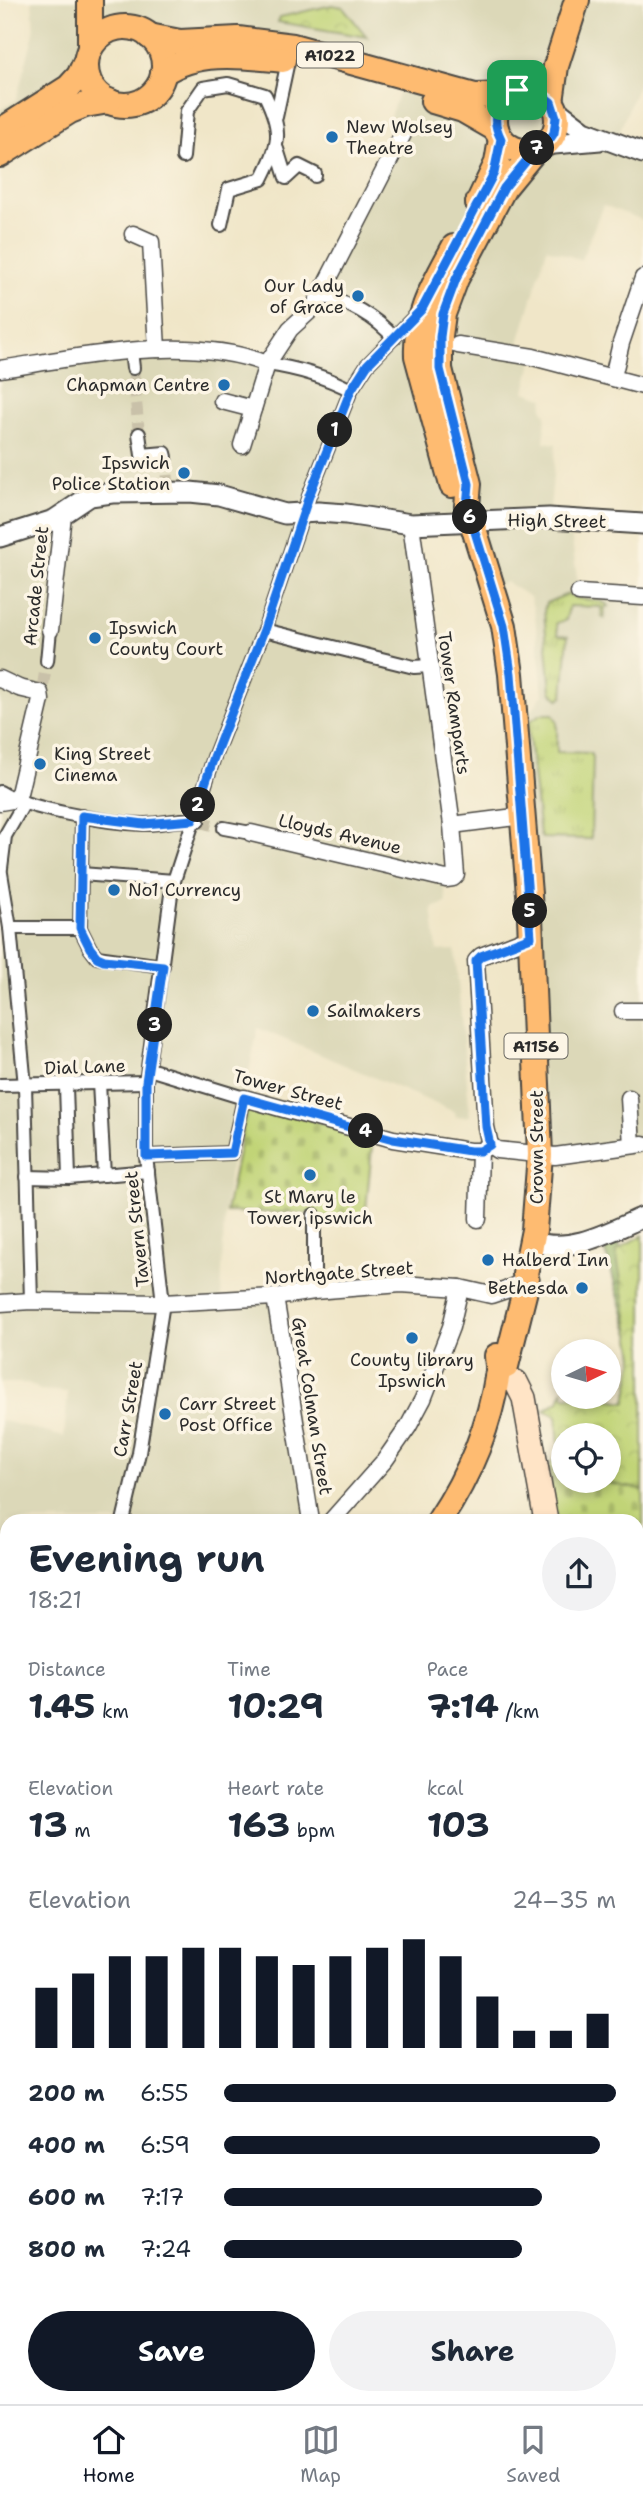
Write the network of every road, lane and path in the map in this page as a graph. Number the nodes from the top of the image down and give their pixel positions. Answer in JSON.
{"nodes":[{"id":1,"x":90,"y":0,"type":"edge"},
{"id":2,"x":96,"y":0,"type":"edge"},
{"id":3,"x":574,"y":8,"type":"edge"},
{"id":4,"x":138,"y":31,"type":"junction"},
{"id":5,"x":88,"y":55,"type":"junction"},
{"id":6,"x":288,"y":61,"type":"junction"},
{"id":7,"x":163,"y":73,"type":"junction"},
{"id":8,"x":512,"y":92,"type":"junction"},
{"id":9,"x":108,"y":101,"type":"junction"},
{"id":10,"x":553,"y":105,"type":"junction"},
{"id":11,"x":276,"y":117,"type":"junction"},
{"id":12,"x":0,"y":131,"type":"edge"},
{"id":13,"x":403,"y":134,"type":"dead end"},
{"id":14,"x":499,"y":134,"type":"junction"},
{"id":15,"x":605,"y":139,"type":"junction"},
{"id":16,"x":540,"y":147,"type":"junction"},
{"id":17,"x":277,"y":149,"type":"junction"},
{"id":18,"x":643,"y":153,"type":"edge"},
{"id":19,"x":0,"y":155,"type":"edge"},
{"id":20,"x":183,"y":157,"type":"dead end"},
{"id":21,"x":315,"y":176,"type":"dead end"},
{"id":22,"x":221,"y":225,"type":"dead end"},
{"id":23,"x":133,"y":234,"type":"dead end"},
{"id":24,"x":643,"y":278,"type":"edge"},
{"id":25,"x":320,"y":297,"type":"junction"},
{"id":26,"x":422,"y":309,"type":"junction"},
{"id":27,"x":394,"y":338,"type":"junction"},
{"id":28,"x":449,"y":341,"type":"junction"},
{"id":29,"x":157,"y":349,"type":"junction"},
{"id":30,"x":131,"y":351,"type":"junction"},
{"id":31,"x":267,"y":364,"type":"junction"},
{"id":32,"x":133,"y":368,"type":"tunnel mouth"},
{"id":33,"x":0,"y":369,"type":"edge"},
{"id":34,"x":613,"y":377,"type":"junction"},
{"id":35,"x":643,"y":386,"type":"edge"},
{"id":36,"x":351,"y":390,"type":"junction"},
{"id":37,"x":222,"y":401,"type":"dead end"},
{"id":38,"x":253,"y":409,"type":"junction"},
{"id":39,"x":139,"y":435,"type":"tunnel mouth"},
{"id":40,"x":242,"y":445,"type":"dead end"},
{"id":41,"x":166,"y":457,"type":"dead end"},
{"id":42,"x":469,"y":513,"type":"junction"},
{"id":43,"x":304,"y":514,"type":"junction"},
{"id":44,"x":62,"y":515,"type":"junction"},
{"id":45,"x":643,"y":523,"type":"edge"},
{"id":46,"x":411,"y":524,"type":"junction"},
{"id":47,"x":0,"y":537,"type":"edge"},
{"id":48,"x":579,"y":593,"type":"dead end"},
{"id":49,"x":643,"y":597,"type":"edge"},
{"id":50,"x":50,"y":630,"type":"joint"},
{"id":51,"x":264,"y":630,"type":"junction"},
{"id":52,"x":47,"y":661,"type":"tunnel mouth"},
{"id":53,"x":429,"y":666,"type":"junction"},
{"id":54,"x":0,"y":678,"type":"edge"},
{"id":55,"x":9,"y":799,"type":"edge"},
{"id":56,"x":82,"y":816,"type":"junction"},
{"id":57,"x":523,"y":816,"type":"junction"},
{"id":58,"x":196,"y":821,"type":"junction"},
{"id":59,"x":452,"y":825,"type":"junction"},
{"id":60,"x":224,"y":828,"type":"tunnel mouth"},
{"id":61,"x":251,"y":833,"type":"joint"},
{"id":62,"x":1,"y":867,"type":"edge"},
{"id":63,"x":81,"y":874,"type":"junction"},
{"id":64,"x":446,"y":879,"type":"joint"},
{"id":65,"x":174,"y":881,"type":"junction"},
{"id":66,"x":10,"y":928,"type":"junction"},
{"id":67,"x":80,"y":928,"type":"junction"},
{"id":68,"x":531,"y":937,"type":"junction"},
{"id":69,"x":163,"y":966,"type":"junction"},
{"id":70,"x":623,"y":1011,"type":"dead end"},
{"id":71,"x":643,"y":1011,"type":"edge"},
{"id":72,"x":147,"y":1076,"type":"junction"},
{"id":73,"x":99,"y":1083,"type":"junction"},
{"id":74,"x":0,"y":1086,"type":"edge"},
{"id":75,"x":25,"y":1086,"type":"junction"},
{"id":76,"x":66,"y":1086,"type":"junction"},
{"id":77,"x":244,"y":1098,"type":"junction"},
{"id":78,"x":629,"y":1098,"type":"dead end"},
{"id":79,"x":638,"y":1145,"type":"edge"},
{"id":80,"x":485,"y":1148,"type":"junction"},
{"id":81,"x":540,"y":1155,"type":"junction"},
{"id":82,"x":146,"y":1156,"type":"junction"},
{"id":83,"x":148,"y":1171,"type":"junction"},
{"id":84,"x":104,"y":1175,"type":"junction"},
{"id":85,"x":27,"y":1177,"type":"junction"},
{"id":86,"x":69,"y":1178,"type":"junction"},
{"id":87,"x":314,"y":1215,"type":"dead end"},
{"id":88,"x":643,"y":1217,"type":"edge"},
{"id":89,"x":478,"y":1219,"type":"dead end"},
{"id":90,"x":527,"y":1261,"type":"junction"},
{"id":91,"x":460,"y":1288,"type":"junction"},
{"id":92,"x":314,"y":1291,"type":"junction"},
{"id":93,"x":275,"y":1297,"type":"junction"},
{"id":94,"x":31,"y":1301,"type":"junction"},
{"id":95,"x":0,"y":1303,"type":"edge"},
{"id":96,"x":163,"y":1303,"type":"junction"},
{"id":97,"x":498,"y":1372,"type":"junction"},
{"id":98,"x":124,"y":1514,"type":"edge"},
{"id":99,"x":310,"y":1514,"type":"edge"},
{"id":100,"x":337,"y":1514,"type":"edge"},
{"id":101,"x":443,"y":1514,"type":"edge"},
{"id":102,"x":545,"y":1514,"type":"edge"}],
"edges":[{"from":1,"to":5,"type":"main road"},
{"from":2,"to":4,"type":"main road"},
{"from":3,"to":8,"type":"main road"},
{"from":3,"to":10,"type":"main road"},
{"from":4,"to":5,"type":"main road"},
{"from":4,"to":7,"type":"main road"},
{"from":4,"to":8,"type":"main road","number":"A1022"},
{"from":5,"to":9,"type":"main road"},
{"from":5,"to":12,"type":"main road"},
{"from":6,"to":7,"type":"main road","number":"A1022"},
{"from":6,"to":11,"type":"street"},
{"from":6,"to":14,"type":"main road","number":"A1022"},
{"from":7,"to":9,"type":"main road"},
{"from":8,"to":10,"type":"main road"},
{"from":8,"to":14,"type":"main road"},
{"from":9,"to":19,"type":"main road"},
{"from":10,"to":15,"type":"street"},
{"from":10,"to":16,"type":"main road"},
{"from":11,"to":17,"type":"street"},
{"from":11,"to":20,"type":"street"},
{"from":13,"to":25,"type":"street"},
{"from":14,"to":16,"type":"main road"},
{"from":14,"to":26,"type":"main road","number":"A1156"},
{"from":15,"to":16,"type":"street"},
{"from":15,"to":18,"type":"street"},
{"from":16,"to":28,"type":"main road","number":"A1156"},
{"from":17,"to":21,"type":"street"},
{"from":17,"to":22,"type":"street"},
{"from":23,"to":29,"type":"street"},
{"from":24,"to":34,"type":"street"},
{"from":25,"to":27,"type":"street"},
{"from":25,"to":31,"type":"street"},
{"from":26,"to":27,"type":"street","name":"Tavern Street"},
{"from":26,"to":42,"type":"main road","name":"Crown Street","number":"A1156"},
{"from":27,"to":36,"type":"street","name":"Tavern Street"},
{"from":28,"to":34,"type":"street"},
{"from":28,"to":42,"type":"main road","name":"Crown Street","number":"A1156"},
{"from":29,"to":30,"type":"street"},
{"from":29,"to":31,"type":"street"},
{"from":30,"to":32,"type":"street"},
{"from":30,"to":33,"type":"street"},
{"from":31,"to":36,"type":"street"},
{"from":31,"to":38,"type":"street"},
{"from":34,"to":35,"type":"street"},
{"from":36,"to":43,"type":"street","name":"Tavern Street"},
{"from":37,"to":38,"type":"street"},
{"from":38,"to":40,"type":"street"},
{"from":39,"to":41,"type":"street"},
{"from":42,"to":45,"type":"street","name":"High Street"},
{"from":42,"to":46,"type":"street","name":"High Street"},
{"from":42,"to":57,"type":"main road","name":"Crown Street","number":"A1156"},
{"from":43,"to":44,"type":"street","name":"High Street"},
{"from":43,"to":46,"type":"street","name":"High Street"},
{"from":43,"to":51,"type":"street","name":"Tavern Street"},
{"from":44,"to":47,"type":"street","name":"High Street"},
{"from":44,"to":50,"type":"street","name":"Arcade Street"},
{"from":46,"to":53,"type":"street","name":"Tower Ramparts"},
{"from":48,"to":49,"type":"street"},
{"from":50,"to":52,"type":"street","name":"Arcade Street"},
{"from":51,"to":53,"type":"street"},
{"from":51,"to":58,"type":"street","name":"Tavern Street"},
{"from":53,"to":59,"type":"street","name":"Tower Ramparts"},
{"from":54,"to":55,"type":"street"},
{"from":55,"to":56,"type":"street"},
{"from":55,"to":62,"type":"street"},
{"from":56,"to":58,"type":"street"},
{"from":56,"to":63,"type":"street"},
{"from":57,"to":59,"type":"street"},
{"from":57,"to":68,"type":"main road","name":"Crown Street","number":"A1156"},
{"from":58,"to":65,"type":"street","name":"Tavern Street"},
{"from":59,"to":64,"type":"street","name":"Tower Ramparts"},
{"from":60,"to":61,"type":"street","name":"Lloyds Avenue"},
{"from":61,"to":64,"type":"street","name":"Lloyds Avenue"},
{"from":62,"to":66,"type":"street"},
{"from":63,"to":65,"type":"street"},
{"from":63,"to":67,"type":"street"},
{"from":65,"to":69,"type":"street","name":"Tavern Street"},
{"from":66,"to":67,"type":"street"},
{"from":66,"to":75,"type":"street"},
{"from":67,"to":69,"type":"street"},
{"from":68,"to":80,"type":"street"},
{"from":68,"to":81,"type":"main road","name":"Crown Street","number":"A1156"},
{"from":69,"to":72,"type":"street","name":"Tavern Street"},
{"from":70,"to":71,"type":"street"},
{"from":72,"to":73,"type":"street","name":"Dial Lane"},
{"from":72,"to":77,"type":"street","name":"Tower Street"},
{"from":72,"to":82,"type":"street","name":"Tavern Street"},
{"from":73,"to":76,"type":"street","name":"Dial Lane"},
{"from":73,"to":84,"type":"street"},
{"from":74,"to":75,"type":"street","name":"Dial Lane"},
{"from":75,"to":76,"type":"street","name":"Dial Lane"},
{"from":75,"to":85,"type":"street"},
{"from":76,"to":86,"type":"street"},
{"from":77,"to":80,"type":"street","name":"Tower Street"},
{"from":77,"to":82,"type":"street"},
{"from":78,"to":79,"type":"street"},
{"from":79,"to":81,"type":"street","name":"Tower Street"},
{"from":80,"to":81,"type":"street","name":"Tower Street"},
{"from":80,"to":89,"type":"street"},
{"from":81,"to":90,"type":"main road","name":"Crown Street","number":"A1156"},
{"from":82,"to":83,"type":"street","name":"Tavern Street"},
{"from":83,"to":84,"type":"street"},
{"from":83,"to":96,"type":"street","name":"Tavern Street"},
{"from":84,"to":86,"type":"street"},
{"from":85,"to":86,"type":"street"},
{"from":85,"to":94,"type":"street"},
{"from":87,"to":92,"type":"street"},
{"from":88,"to":90,"type":"street"},
{"from":90,"to":91,"type":"street","name":"Northgate Street"},
{"from":90,"to":97,"type":"main road","number":"A1156"},
{"from":91,"to":92,"type":"street","name":"Northgate Street"},
{"from":91,"to":100,"type":"street"},
{"from":92,"to":93,"type":"street","name":"Northgate Street"},
{"from":93,"to":96,"type":"street","name":"Northgate Street"},
{"from":93,"to":99,"type":"street","name":"Great Colman Street"},
{"from":94,"to":95,"type":"street","name":"Northgate Street"},
{"from":94,"to":96,"type":"street","name":"Northgate Street"},
{"from":96,"to":98,"type":"street","name":"Carr Street"},
{"from":97,"to":101,"type":"main road","number":"A1156"},
{"from":97,"to":102,"type":"main road"}]}
